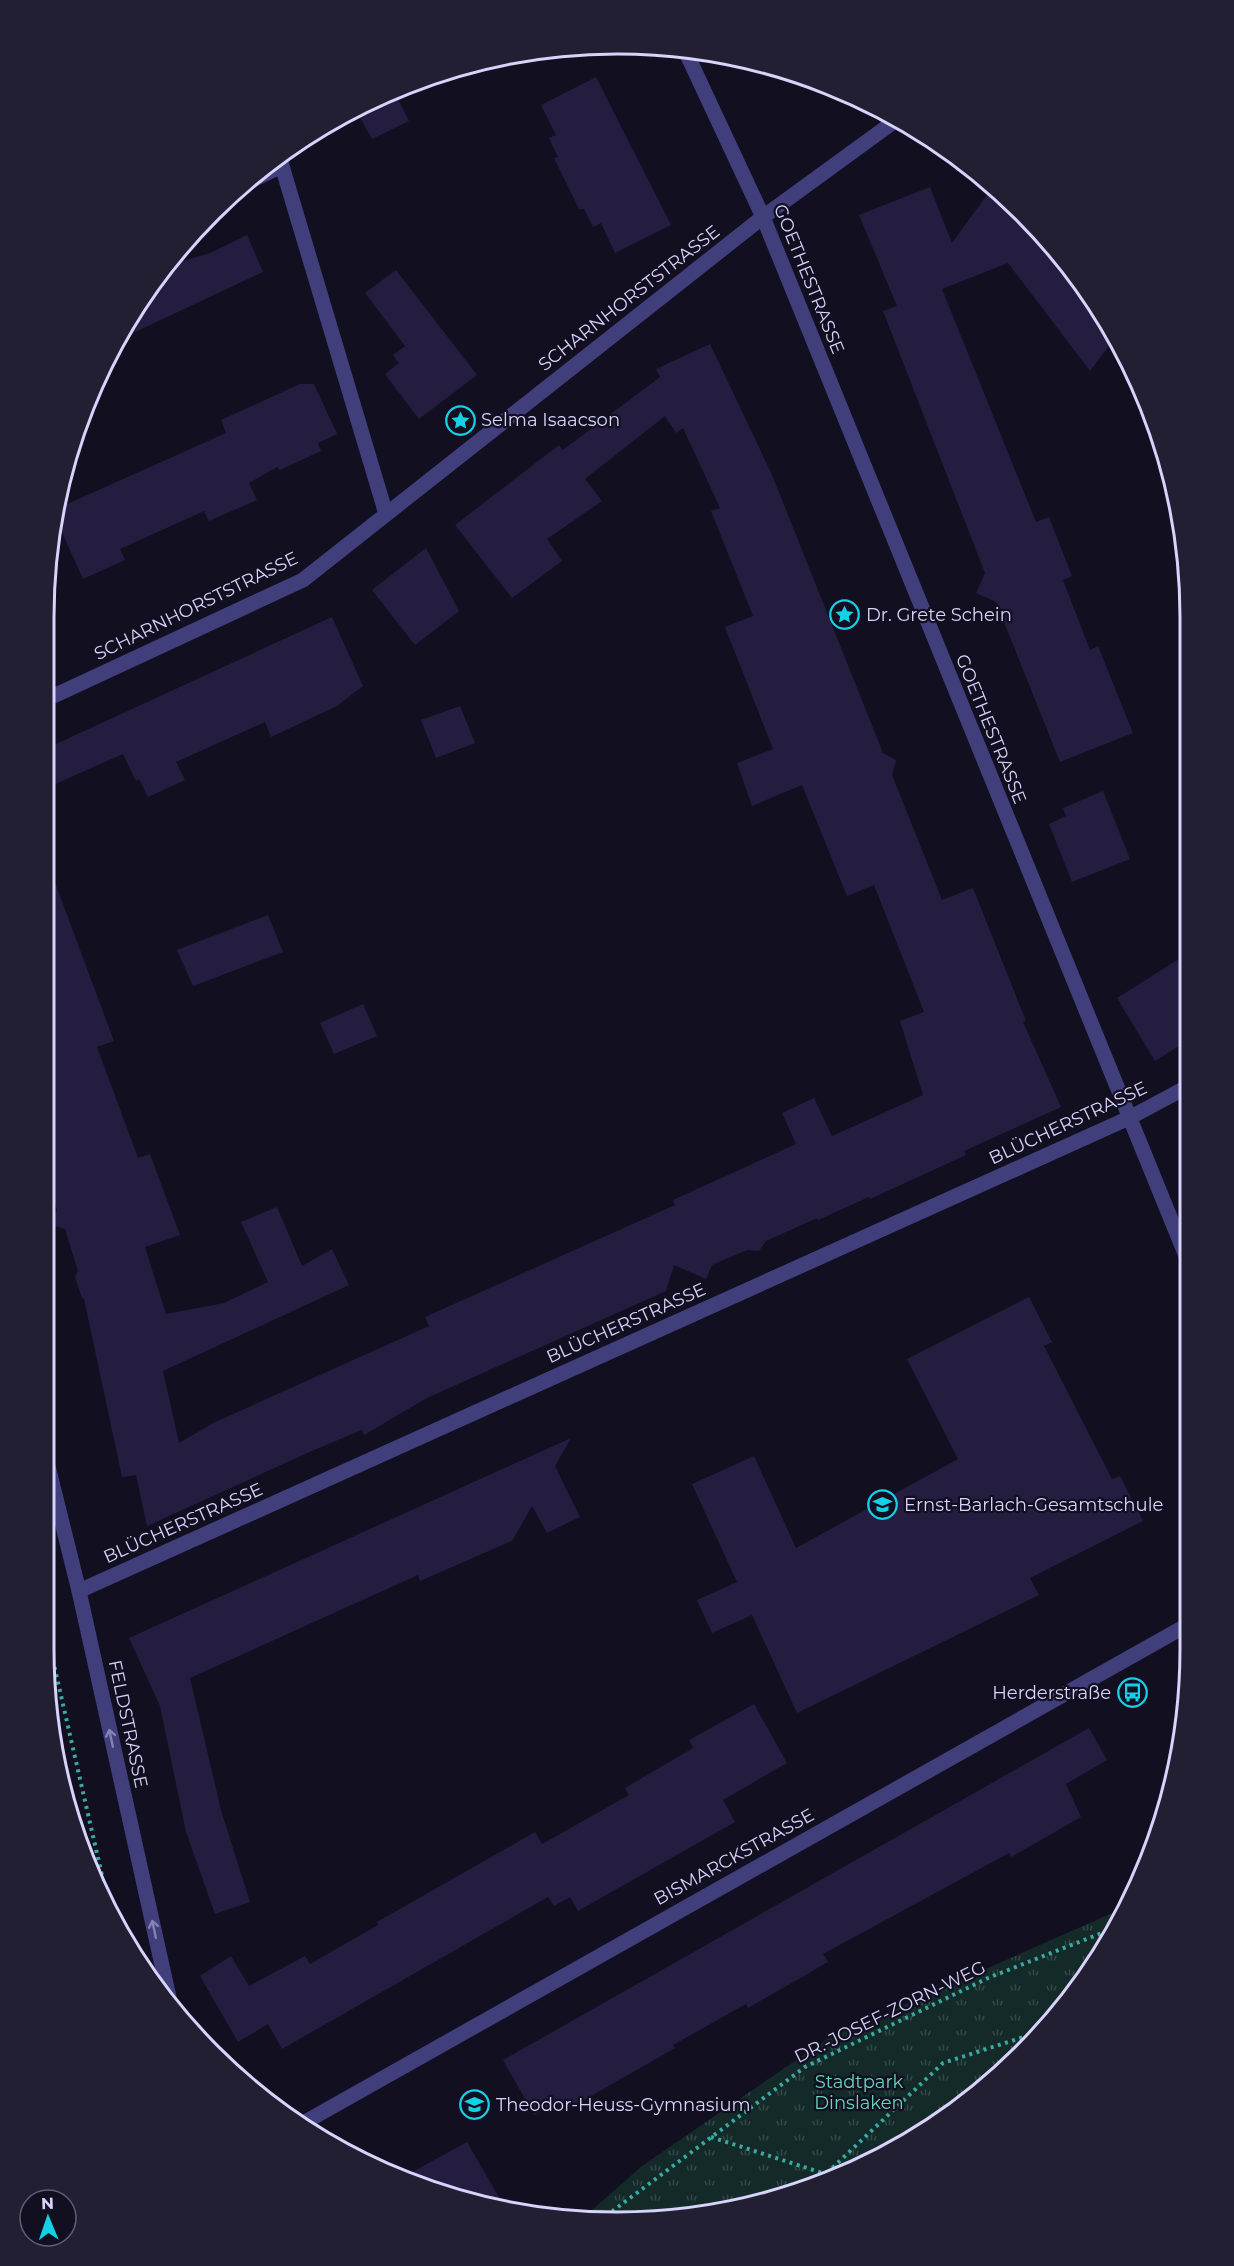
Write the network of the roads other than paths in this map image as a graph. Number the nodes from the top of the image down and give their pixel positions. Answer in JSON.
{"nodes":[{"id":1,"x":689,"y":59,"type":"edge"},
{"id":2,"x":890,"y":125,"type":"edge"},
{"id":3,"x":275,"y":169,"type":"edge"},
{"id":4,"x":763,"y":217,"type":"junction"},
{"id":5,"x":386,"y":514,"type":"junction"},
{"id":6,"x":54,"y":696,"type":"edge"},
{"id":7,"x":1180,"y":1091,"type":"edge"},
{"id":8,"x":1129,"y":1118,"type":"junction"},
{"id":9,"x":1180,"y":1242,"type":"edge"},
{"id":10,"x":54,"y":1490,"type":"edge"},
{"id":11,"x":79,"y":1591,"type":"junction"},
{"id":12,"x":1180,"y":1629,"type":"edge"},
{"id":13,"x":167,"y":1988,"type":"edge"},
{"id":14,"x":309,"y":2120,"type":"edge"}],
"edges":[{"from":1,"to":4,"type":"street","name":"GOETHESTRASSE"},
{"from":2,"to":4,"type":"street","name":"SCHARNHORSTSTRASSE"},
{"from":3,"to":5,"type":"street"},
{"from":4,"to":5,"type":"street","name":"SCHARNHORSTSTRASSE"},
{"from":4,"to":8,"type":"street","name":"GOETHESTRASSE"},
{"from":5,"to":6,"type":"street","name":"SCHARNHORSTSTRASSE"},
{"from":7,"to":8,"type":"street","name":"BLÜCHERSTRASSE"},
{"from":8,"to":9,"type":"street","name":"GOETHESTRASSE"},
{"from":8,"to":11,"type":"street","name":"BLÜCHERSTRASSE"},
{"from":10,"to":11,"type":"street","name":"FELDSTRASSE"},
{"from":13,"to":11,"type":"street","name":"FELDSTRASSE","one_way":true},
{"from":12,"to":14,"type":"street","name":"BISMARCKSTRASSE"}]}
